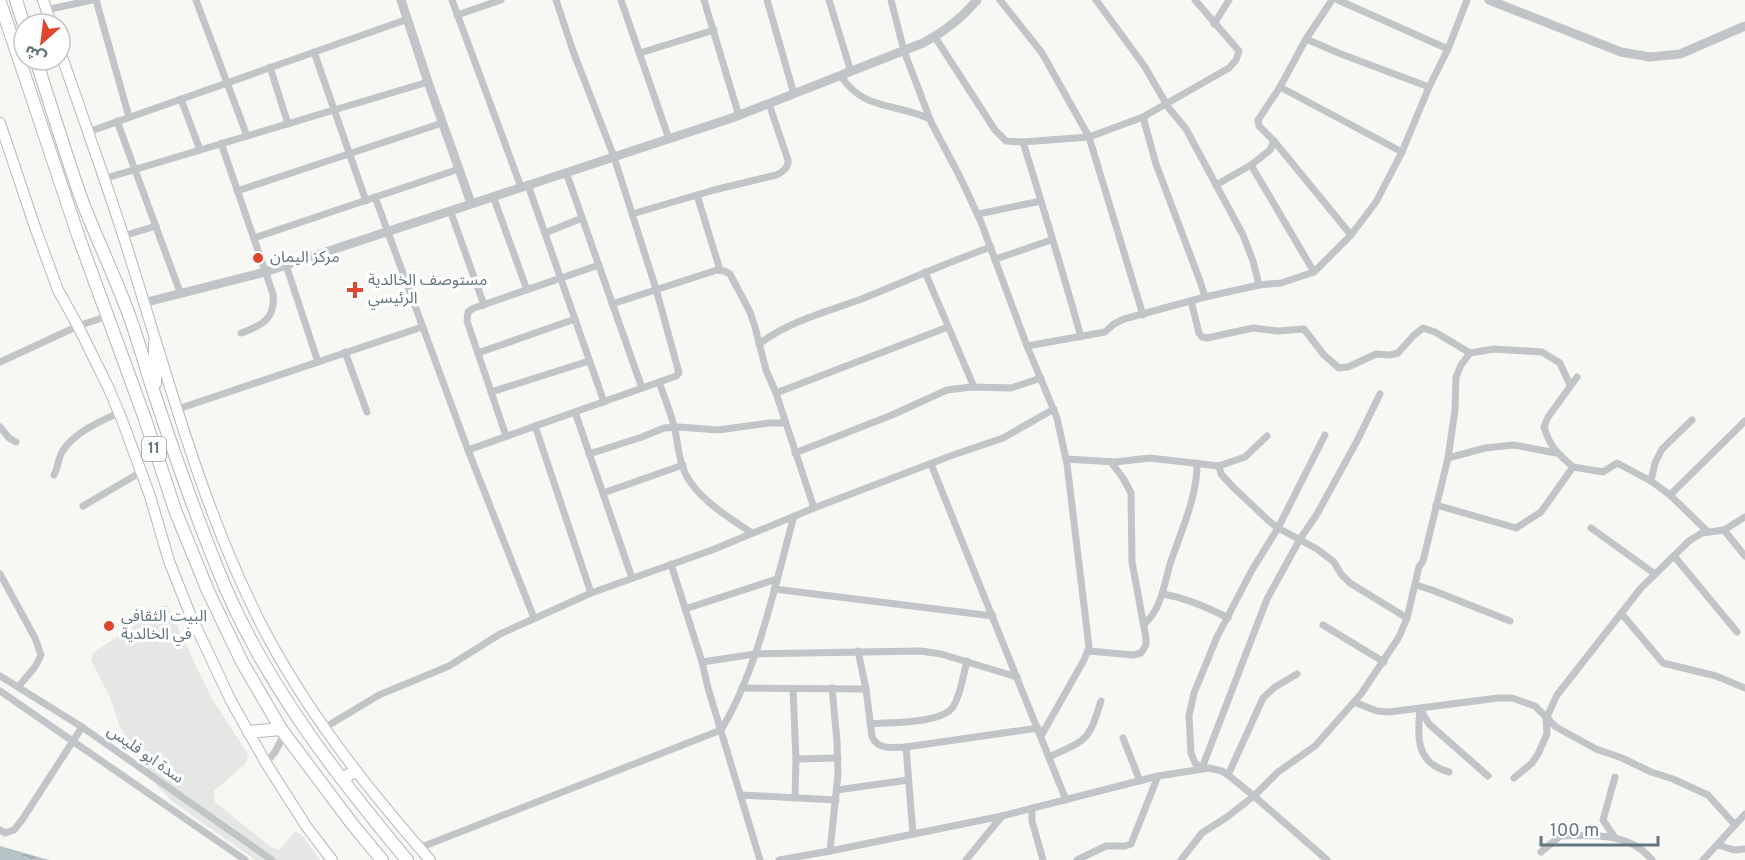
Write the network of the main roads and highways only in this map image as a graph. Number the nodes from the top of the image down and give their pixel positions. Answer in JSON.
{"nodes":[{"id":1,"x":0,"y":2,"type":"edge"},
{"id":2,"x":40,"y":72,"type":"edge"},
{"id":3,"x":67,"y":72,"type":"edge"},
{"id":4,"x":0,"y":123,"type":"edge"},
{"id":5,"x":155,"y":342,"type":"junction"},
{"id":6,"x":154,"y":394,"type":"junction"},
{"id":7,"x":210,"y":549,"type":"junction"},
{"id":8,"x":193,"y":554,"type":"junction"},
{"id":9,"x":283,"y":731,"type":"junction"},
{"id":10,"x":249,"y":732,"type":"junction"},
{"id":11,"x":355,"y":771,"type":"junction"},
{"id":12,"x":342,"y":779,"type":"junction"},
{"id":13,"x":332,"y":860,"type":"edge"},
{"id":14,"x":382,"y":860,"type":"edge"},
{"id":15,"x":407,"y":860,"type":"edge"},
{"id":16,"x":430,"y":860,"type":"edge"}],
"edges":[{"from":1,"to":8,"type":"highway","number":"11"},
{"from":2,"to":6,"type":"highway","number":"11"},
{"from":3,"to":5,"type":"main road"},
{"from":4,"to":10,"type":"main road"},
{"from":5,"to":6,"type":"highway"},
{"from":5,"to":11,"type":"main road"},
{"from":6,"to":7,"type":"highway","number":"11"},
{"from":7,"to":8,"type":"highway"},
{"from":7,"to":12,"type":"highway","number":"11"},
{"from":8,"to":9,"type":"highway","number":"11"},
{"from":9,"to":10,"type":"highway"},
{"from":9,"to":14,"type":"highway","number":"11"},
{"from":10,"to":13,"type":"main road"},
{"from":11,"to":12,"type":"highway"},
{"from":11,"to":16,"type":"main road"},
{"from":12,"to":15,"type":"highway","number":"11"}]}
